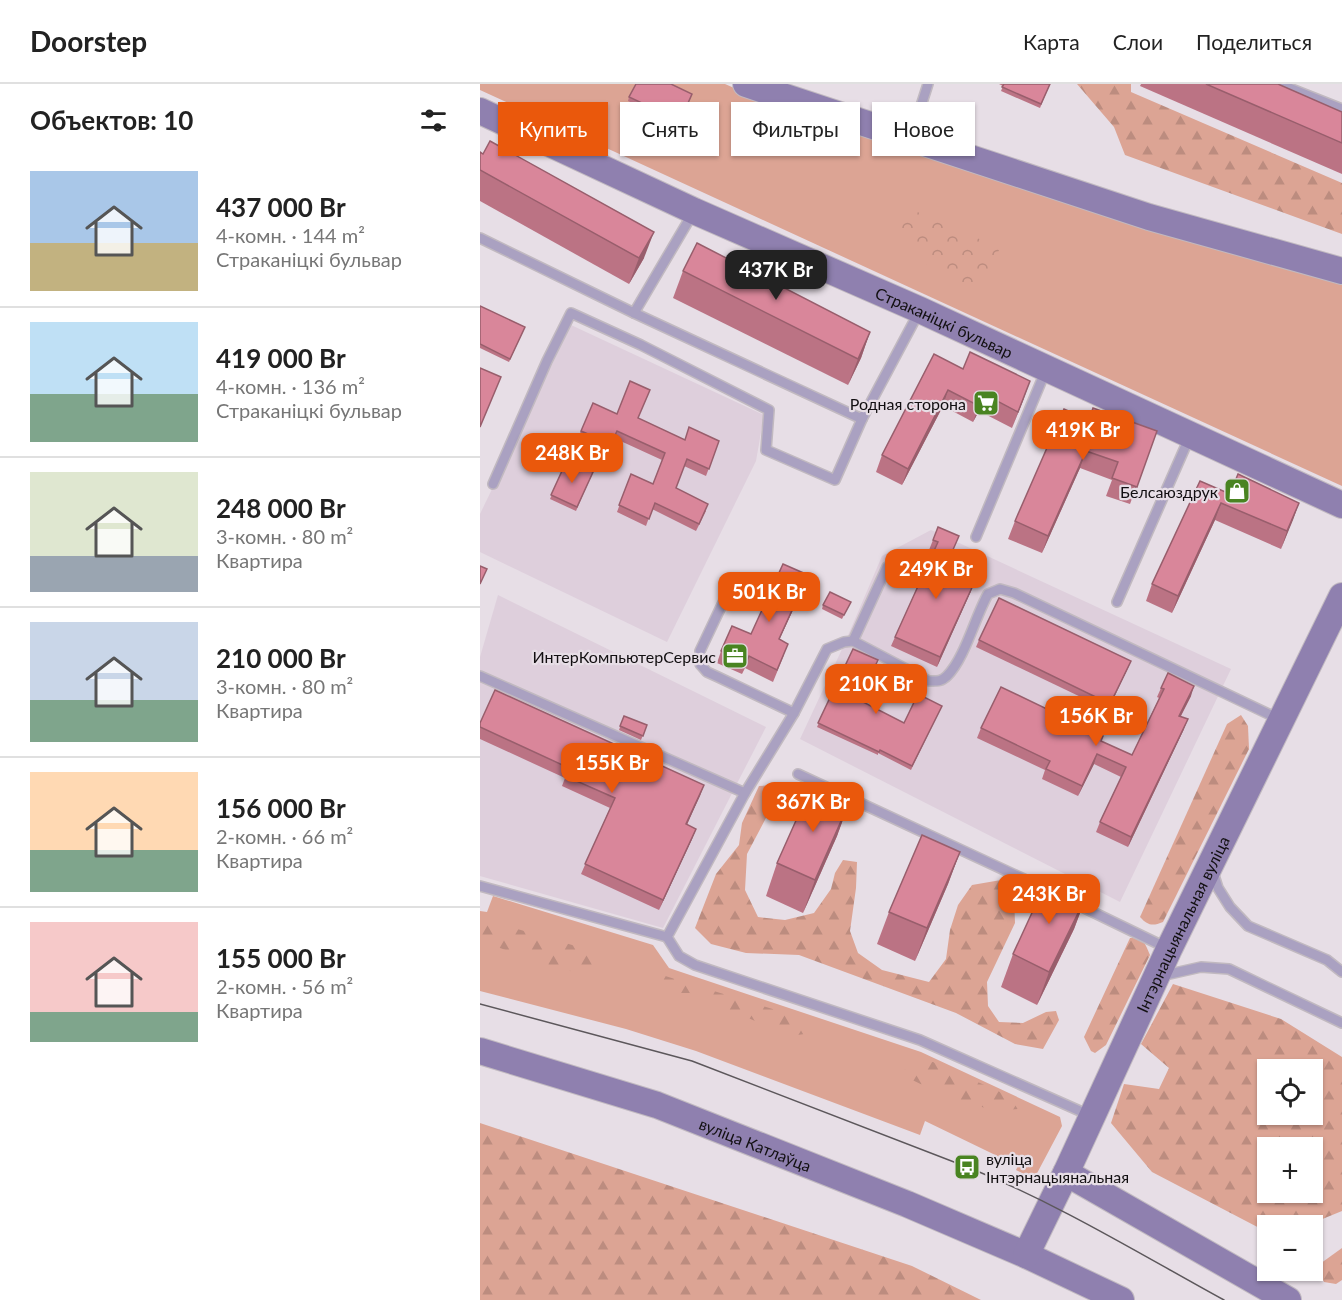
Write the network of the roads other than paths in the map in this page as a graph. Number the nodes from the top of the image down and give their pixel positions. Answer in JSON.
{"nodes":[{"id":1,"x":746,"y":84,"type":"edge"},
{"id":2,"x":928,"y":84,"type":"edge"},
{"id":3,"x":1279,"y":84,"type":"edge"},
{"id":4,"x":922,"y":102,"type":"edge"},
{"id":5,"x":1342,"y":109,"type":"edge"},
{"id":6,"x":480,"y":111,"type":"edge"},
{"id":7,"x":872,"y":124,"type":"edge"},
{"id":8,"x":968,"y":156,"type":"edge"},
{"id":9,"x":694,"y":211,"type":"junction"},
{"id":10,"x":480,"y":238,"type":"edge"},
{"id":11,"x":1342,"y":271,"type":"edge"},
{"id":12,"x":920,"y":310,"type":"junction"},
{"id":13,"x":634,"y":313,"type":"junction"},
{"id":14,"x":1047,"y":367,"type":"junction"},
{"id":15,"x":862,"y":418,"type":"junction"},
{"id":16,"x":1190,"y":434,"type":"junction"},
{"id":17,"x":493,"y":484,"type":"dead end"},
{"id":18,"x":1342,"y":505,"type":"edge"},
{"id":19,"x":976,"y":537,"type":"dead end"},
{"id":20,"x":887,"y":567,"type":"dead end"},
{"id":21,"x":728,"y":592,"type":"dead end"},
{"id":22,"x":1342,"y":596,"type":"edge"},
{"id":23,"x":1117,"y":602,"type":"dead end"},
{"id":24,"x":854,"y":641,"type":"junction"},
{"id":25,"x":480,"y":676,"type":"edge"},
{"id":26,"x":794,"y":713,"type":"junction"},
{"id":27,"x":1282,"y":720,"type":"junction"},
{"id":28,"x":798,"y":774,"type":"dead end"},
{"id":29,"x":745,"y":793,"type":"junction"},
{"id":30,"x":1210,"y":864,"type":"junction"},
{"id":31,"x":480,"y":886,"type":"edge"},
{"id":32,"x":667,"y":937,"type":"junction"},
{"id":33,"x":1169,"y":949,"type":"junction"},
{"id":34,"x":1342,"y":972,"type":"edge"},
{"id":35,"x":1156,"y":977,"type":"junction"},
{"id":36,"x":1342,"y":1023,"type":"edge"},
{"id":37,"x":480,"y":1051,"type":"edge"},
{"id":38,"x":1092,"y":1117,"type":"junction"},
{"id":39,"x":1066,"y":1173,"type":"junction"},
{"id":40,"x":1026,"y":1255,"type":"junction"},
{"id":41,"x":1121,"y":1300,"type":"edge"},
{"id":42,"x":1288,"y":1300,"type":"edge"}],
"edges":[{"from":1,"to":7,"type":"main road"},
{"from":2,"to":4,"type":"lane"},
{"from":3,"to":5,"type":"lane"},
{"from":6,"to":9,"type":"main road","name":"Страканіцкі бульвар"},
{"from":8,"to":11,"type":"main road"},
{"from":9,"to":12,"type":"main road","name":"Страканіцкі бульвар"},
{"from":9,"to":13,"type":"lane"},
{"from":10,"to":13,"type":"lane"},
{"from":12,"to":14,"type":"main road","name":"Страканіцкі бульвар"},
{"from":12,"to":15,"type":"lane"},
{"from":13,"to":15,"type":"lane"},
{"from":14,"to":16,"type":"main road","name":"Страканіцкі бульвар"},
{"from":14,"to":19,"type":"lane"},
{"from":15,"to":17,"type":"lane"},
{"from":16,"to":18,"type":"main road","name":"Страканіцкі бульвар"},
{"from":16,"to":23,"type":"lane"},
{"from":20,"to":24,"type":"lane"},
{"from":21,"to":26,"type":"lane"},
{"from":22,"to":27,"type":"main road","name":"Інтэрнацыянальная вуліца"},
{"from":24,"to":26,"type":"lane"},
{"from":24,"to":27,"type":"lane"},
{"from":25,"to":29,"type":"lane"},
{"from":26,"to":29,"type":"lane"},
{"from":27,"to":30,"type":"main road","name":"Інтэрнацыянальная вуліца"},
{"from":28,"to":33,"type":"lane"},
{"from":29,"to":32,"type":"lane"},
{"from":30,"to":33,"type":"main road","name":"Інтэрнацыянальная вуліца"},
{"from":30,"to":34,"type":"lane"},
{"from":31,"to":32,"type":"lane"},
{"from":32,"to":38,"type":"lane"},
{"from":33,"to":35,"type":"main road","name":"Інтэрнацыянальная вуліца"},
{"from":35,"to":36,"type":"lane"},
{"from":35,"to":38,"type":"main road","name":"Інтэрнацыянальная вуліца"},
{"from":37,"to":40,"type":"main road","name":"вуліца Катлаўца"},
{"from":38,"to":39,"type":"main road","name":"Інтэрнацыянальная вуліца"},
{"from":39,"to":40,"type":"main road","name":"Інтэрнацыянальная вуліца"},
{"from":39,"to":42,"type":"main road"},
{"from":40,"to":41,"type":"main road","name":"вуліца Катлаўца"}]}
